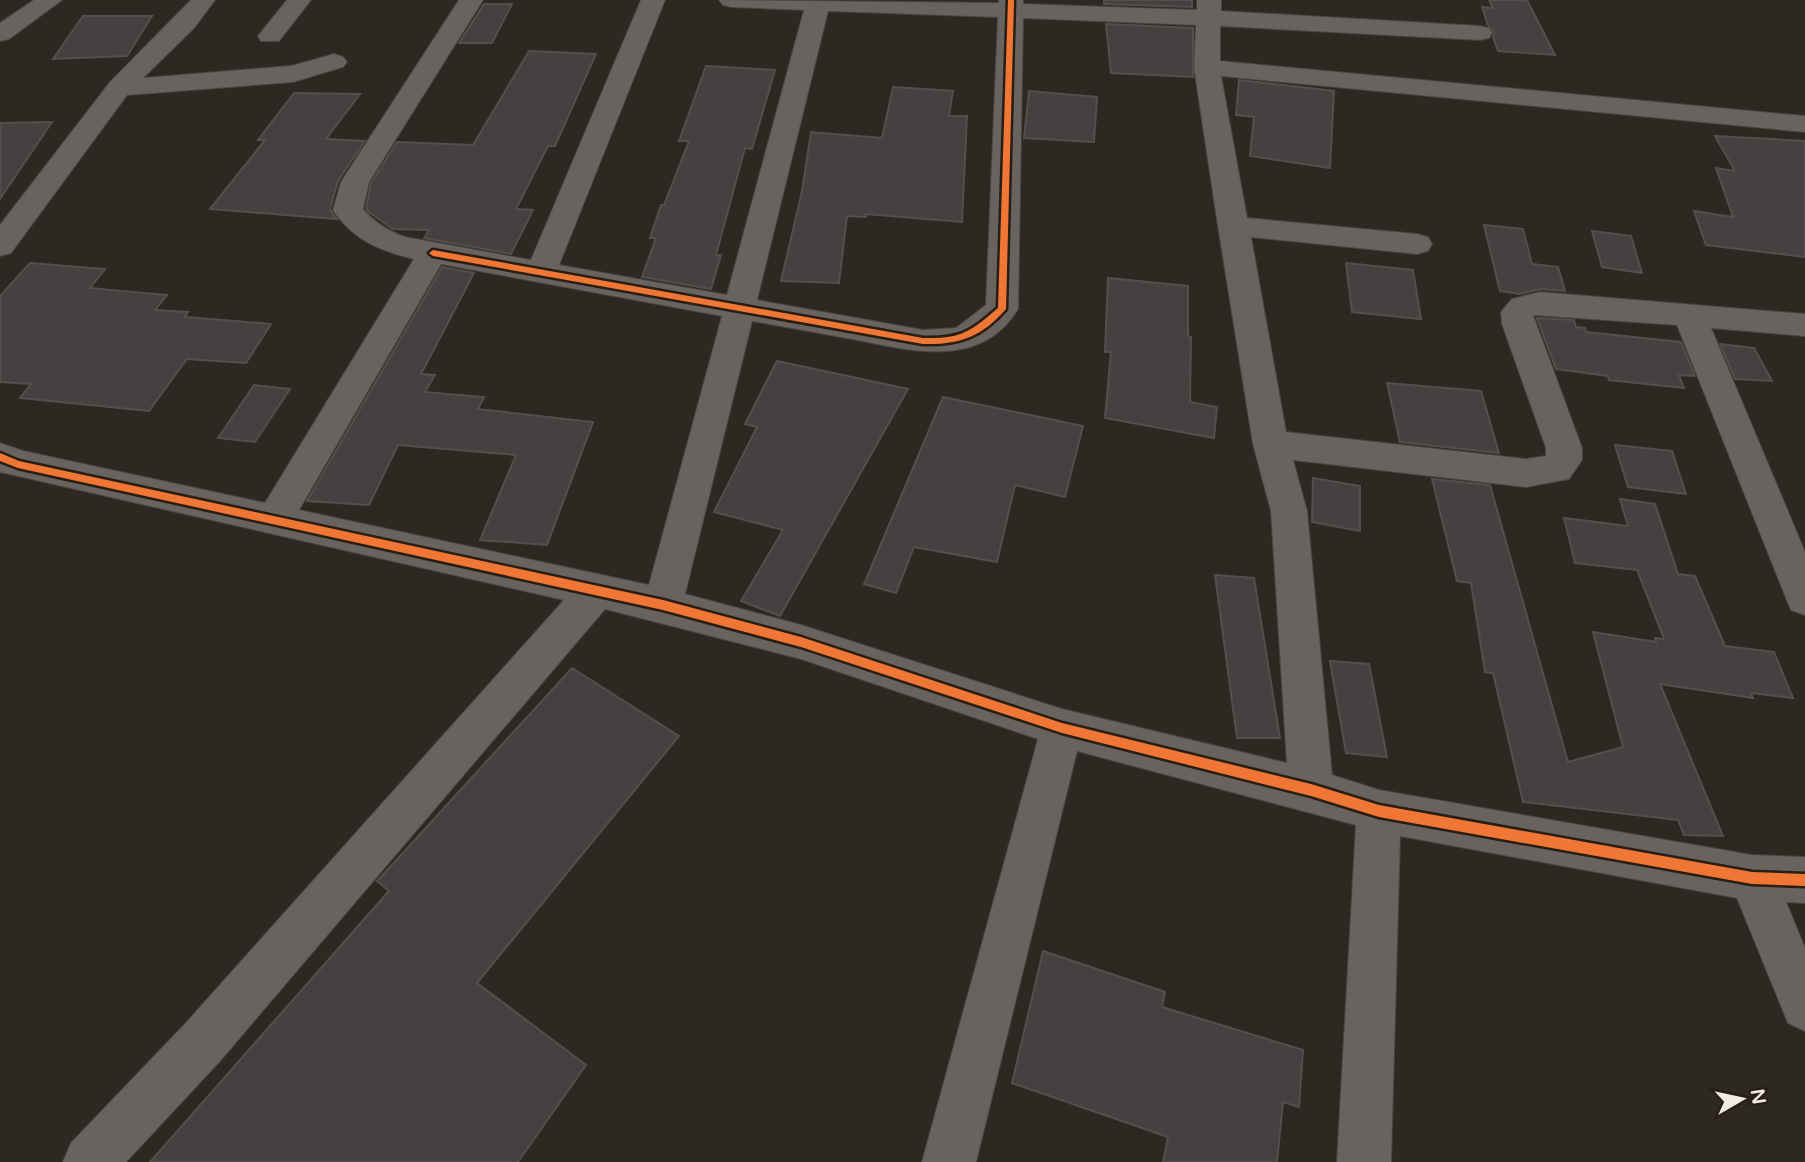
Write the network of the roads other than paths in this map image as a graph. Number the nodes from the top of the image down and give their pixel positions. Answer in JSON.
{"nodes":[{"id":1,"x":50,"y":0,"type":"edge"},
{"id":2,"x":203,"y":0,"type":"edge"},
{"id":3,"x":299,"y":0,"type":"edge"},
{"id":4,"x":471,"y":0,"type":"edge"},
{"id":5,"x":653,"y":0,"type":"edge"},
{"id":6,"x":731,"y":0,"type":"edge"},
{"id":7,"x":1344,"y":0,"type":"edge"},
{"id":8,"x":818,"y":2,"type":"edge"},
{"id":9,"x":1011,"y":5,"type":"edge"},
{"id":10,"x":1209,"y":9,"type":"edge"},
{"id":11,"x":1350,"y":26,"type":"junction"},
{"id":12,"x":1480,"y":33,"type":"dead end"},
{"id":13,"x":0,"y":34,"type":"edge"},
{"id":14,"x":270,"y":36,"type":"dead end"},
{"id":15,"x":334,"y":62,"type":"dead end"},
{"id":16,"x":1207,"y":67,"type":"junction"},
{"id":17,"x":119,"y":88,"type":"junction"},
{"id":18,"x":1805,"y":124,"type":"edge"},
{"id":19,"x":1233,"y":226,"type":"junction"},
{"id":20,"x":1417,"y":244,"type":"dead end"},
{"id":21,"x":0,"y":246,"type":"edge"},
{"id":22,"x":433,"y":253,"type":"junction"},
{"id":23,"x":541,"y":272,"type":"junction"},
{"id":24,"x":740,"y":306,"type":"junction"},
{"id":25,"x":1690,"y":317,"type":"junction"},
{"id":26,"x":1805,"y":325,"type":"edge"},
{"id":27,"x":1271,"y":444,"type":"junction"},
{"id":28,"x":6,"y":467,"type":"edge"},
{"id":29,"x":274,"y":520,"type":"junction"},
{"id":30,"x":596,"y":590,"type":"junction"},
{"id":31,"x":1805,"y":598,"type":"edge"},
{"id":32,"x":663,"y":605,"type":"junction"},
{"id":33,"x":1062,"y":728,"type":"junction"},
{"id":34,"x":1311,"y":790,"type":"junction"},
{"id":35,"x":1379,"y":811,"type":"junction"},
{"id":36,"x":1752,"y":878,"type":"junction"},
{"id":37,"x":1805,"y":880,"type":"edge"},
{"id":38,"x":1805,"y":1006,"type":"edge"},
{"id":39,"x":90,"y":1162,"type":"edge"},
{"id":40,"x":949,"y":1162,"type":"edge"},
{"id":41,"x":1364,"y":1162,"type":"edge"}],
"edges":[{"from":1,"to":13,"type":"street"},
{"from":2,"to":17,"type":"street"},
{"from":3,"to":14,"type":"street"},
{"from":4,"to":22,"type":"street"},
{"from":5,"to":23,"type":"street"},
{"from":6,"to":8,"type":"street"},
{"from":7,"to":11,"type":"street"},
{"from":8,"to":9,"type":"street"},
{"from":8,"to":24,"type":"street"},
{"from":9,"to":10,"type":"street"},
{"from":9,"to":24,"type":"street"},
{"from":10,"to":11,"type":"street"},
{"from":10,"to":16,"type":"street"},
{"from":11,"to":12,"type":"street"},
{"from":15,"to":17,"type":"street"},
{"from":16,"to":18,"type":"street"},
{"from":16,"to":19,"type":"street"},
{"from":17,"to":21,"type":"street"},
{"from":19,"to":20,"type":"street"},
{"from":19,"to":27,"type":"street"},
{"from":22,"to":23,"type":"street"},
{"from":22,"to":29,"type":"street"},
{"from":23,"to":24,"type":"street"},
{"from":24,"to":32,"type":"street"},
{"from":25,"to":26,"type":"street"},
{"from":25,"to":27,"type":"street"},
{"from":25,"to":31,"type":"street"},
{"from":27,"to":34,"type":"street"},
{"from":28,"to":29,"type":"street"},
{"from":29,"to":30,"type":"street"},
{"from":30,"to":32,"type":"street"},
{"from":30,"to":39,"type":"street"},
{"from":32,"to":33,"type":"street"},
{"from":33,"to":34,"type":"street"},
{"from":33,"to":40,"type":"street"},
{"from":34,"to":35,"type":"street"},
{"from":35,"to":36,"type":"street"},
{"from":35,"to":41,"type":"street"},
{"from":36,"to":37,"type":"street"},
{"from":36,"to":38,"type":"street"}]}
